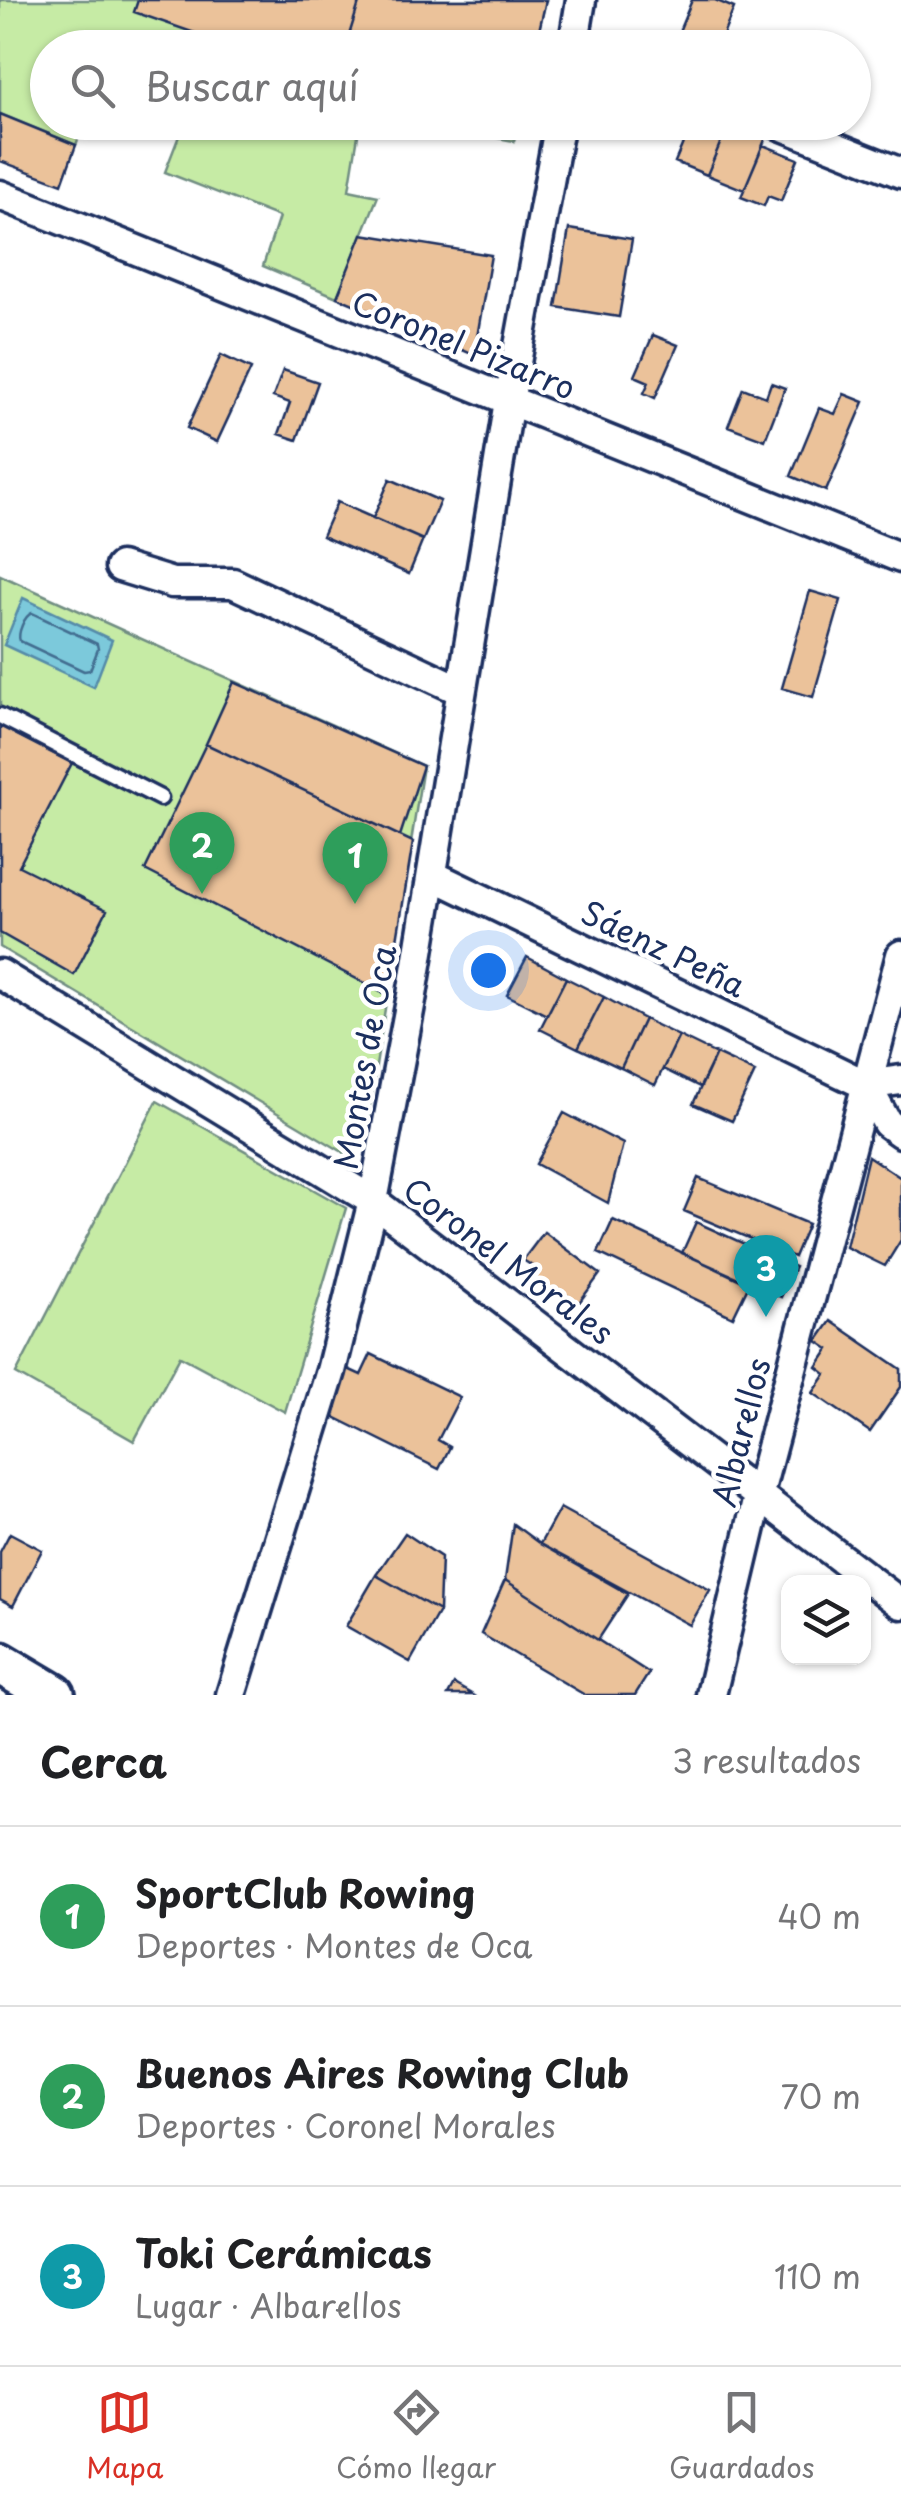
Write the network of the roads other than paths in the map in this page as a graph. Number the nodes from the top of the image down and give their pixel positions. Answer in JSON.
{"nodes":[{"id":1,"x":581,"y":0,"type":"edge"},
{"id":2,"x":578,"y":30,"type":"edge"},
{"id":3,"x":557,"y":140,"type":"edge"},
{"id":4,"x":819,"y":140,"type":"edge"},
{"id":5,"x":901,"y":173,"type":"edge"},
{"id":6,"x":0,"y":194,"type":"edge"},
{"id":7,"x":509,"y":401,"type":"junction"},
{"id":8,"x":901,"y":558,"type":"edge"},
{"id":9,"x":120,"y":567,"type":"dead end"},
{"id":10,"x":460,"y":690,"type":"junction"},
{"id":11,"x":0,"y":716,"type":"edge"},
{"id":12,"x":160,"y":798,"type":"dead end"},
{"id":13,"x":432,"y":875,"type":"junction"},
{"id":14,"x":901,"y":954,"type":"edge"},
{"id":15,"x":0,"y":974,"type":"edge"},
{"id":16,"x":901,"y":1080,"type":"edge"},
{"id":17,"x":866,"y":1084,"type":"junction"},
{"id":18,"x":901,"y":1133,"type":"edge"},
{"id":19,"x":374,"y":1201,"type":"junction"},
{"id":20,"x":759,"y":1493,"type":"junction"},
{"id":21,"x":901,"y":1604,"type":"edge"},
{"id":22,"x":0,"y":1663,"type":"edge"},
{"id":23,"x":54,"y":1695,"type":"edge"},
{"id":24,"x":231,"y":1695,"type":"edge"},
{"id":25,"x":711,"y":1695,"type":"edge"}],
"edges":[{"from":1,"to":2,"type":"street"},
{"from":3,"to":7,"type":"street","name":"Montes de Oca"},
{"from":4,"to":5,"type":"street"},
{"from":6,"to":7,"type":"street","name":"Coronel Pizarro"},
{"from":7,"to":8,"type":"street","name":"Coronel Pizarro"},
{"from":7,"to":10,"type":"street","name":"Montes de Oca"},
{"from":9,"to":10,"type":"street"},
{"from":10,"to":13,"type":"street","name":"Montes de Oca"},
{"from":11,"to":12,"type":"lane"},
{"from":13,"to":17,"type":"street","name":"Sáenz Peña"},
{"from":13,"to":19,"type":"street","name":"Montes de Oca"},
{"from":14,"to":17,"type":"street","name":"Albarellos"},
{"from":15,"to":19,"type":"street","name":"Coronel Morales"},
{"from":16,"to":17,"type":"street"},
{"from":17,"to":18,"type":"street"},
{"from":17,"to":20,"type":"street","name":"Albarellos"},
{"from":19,"to":20,"type":"street","name":"Coronel Morales"},
{"from":19,"to":24,"type":"street","name":"Montes de Oca"},
{"from":20,"to":21,"type":"street","name":"Coronel Morales"},
{"from":20,"to":25,"type":"street","name":"Albarellos"},
{"from":22,"to":23,"type":"street"}]}
